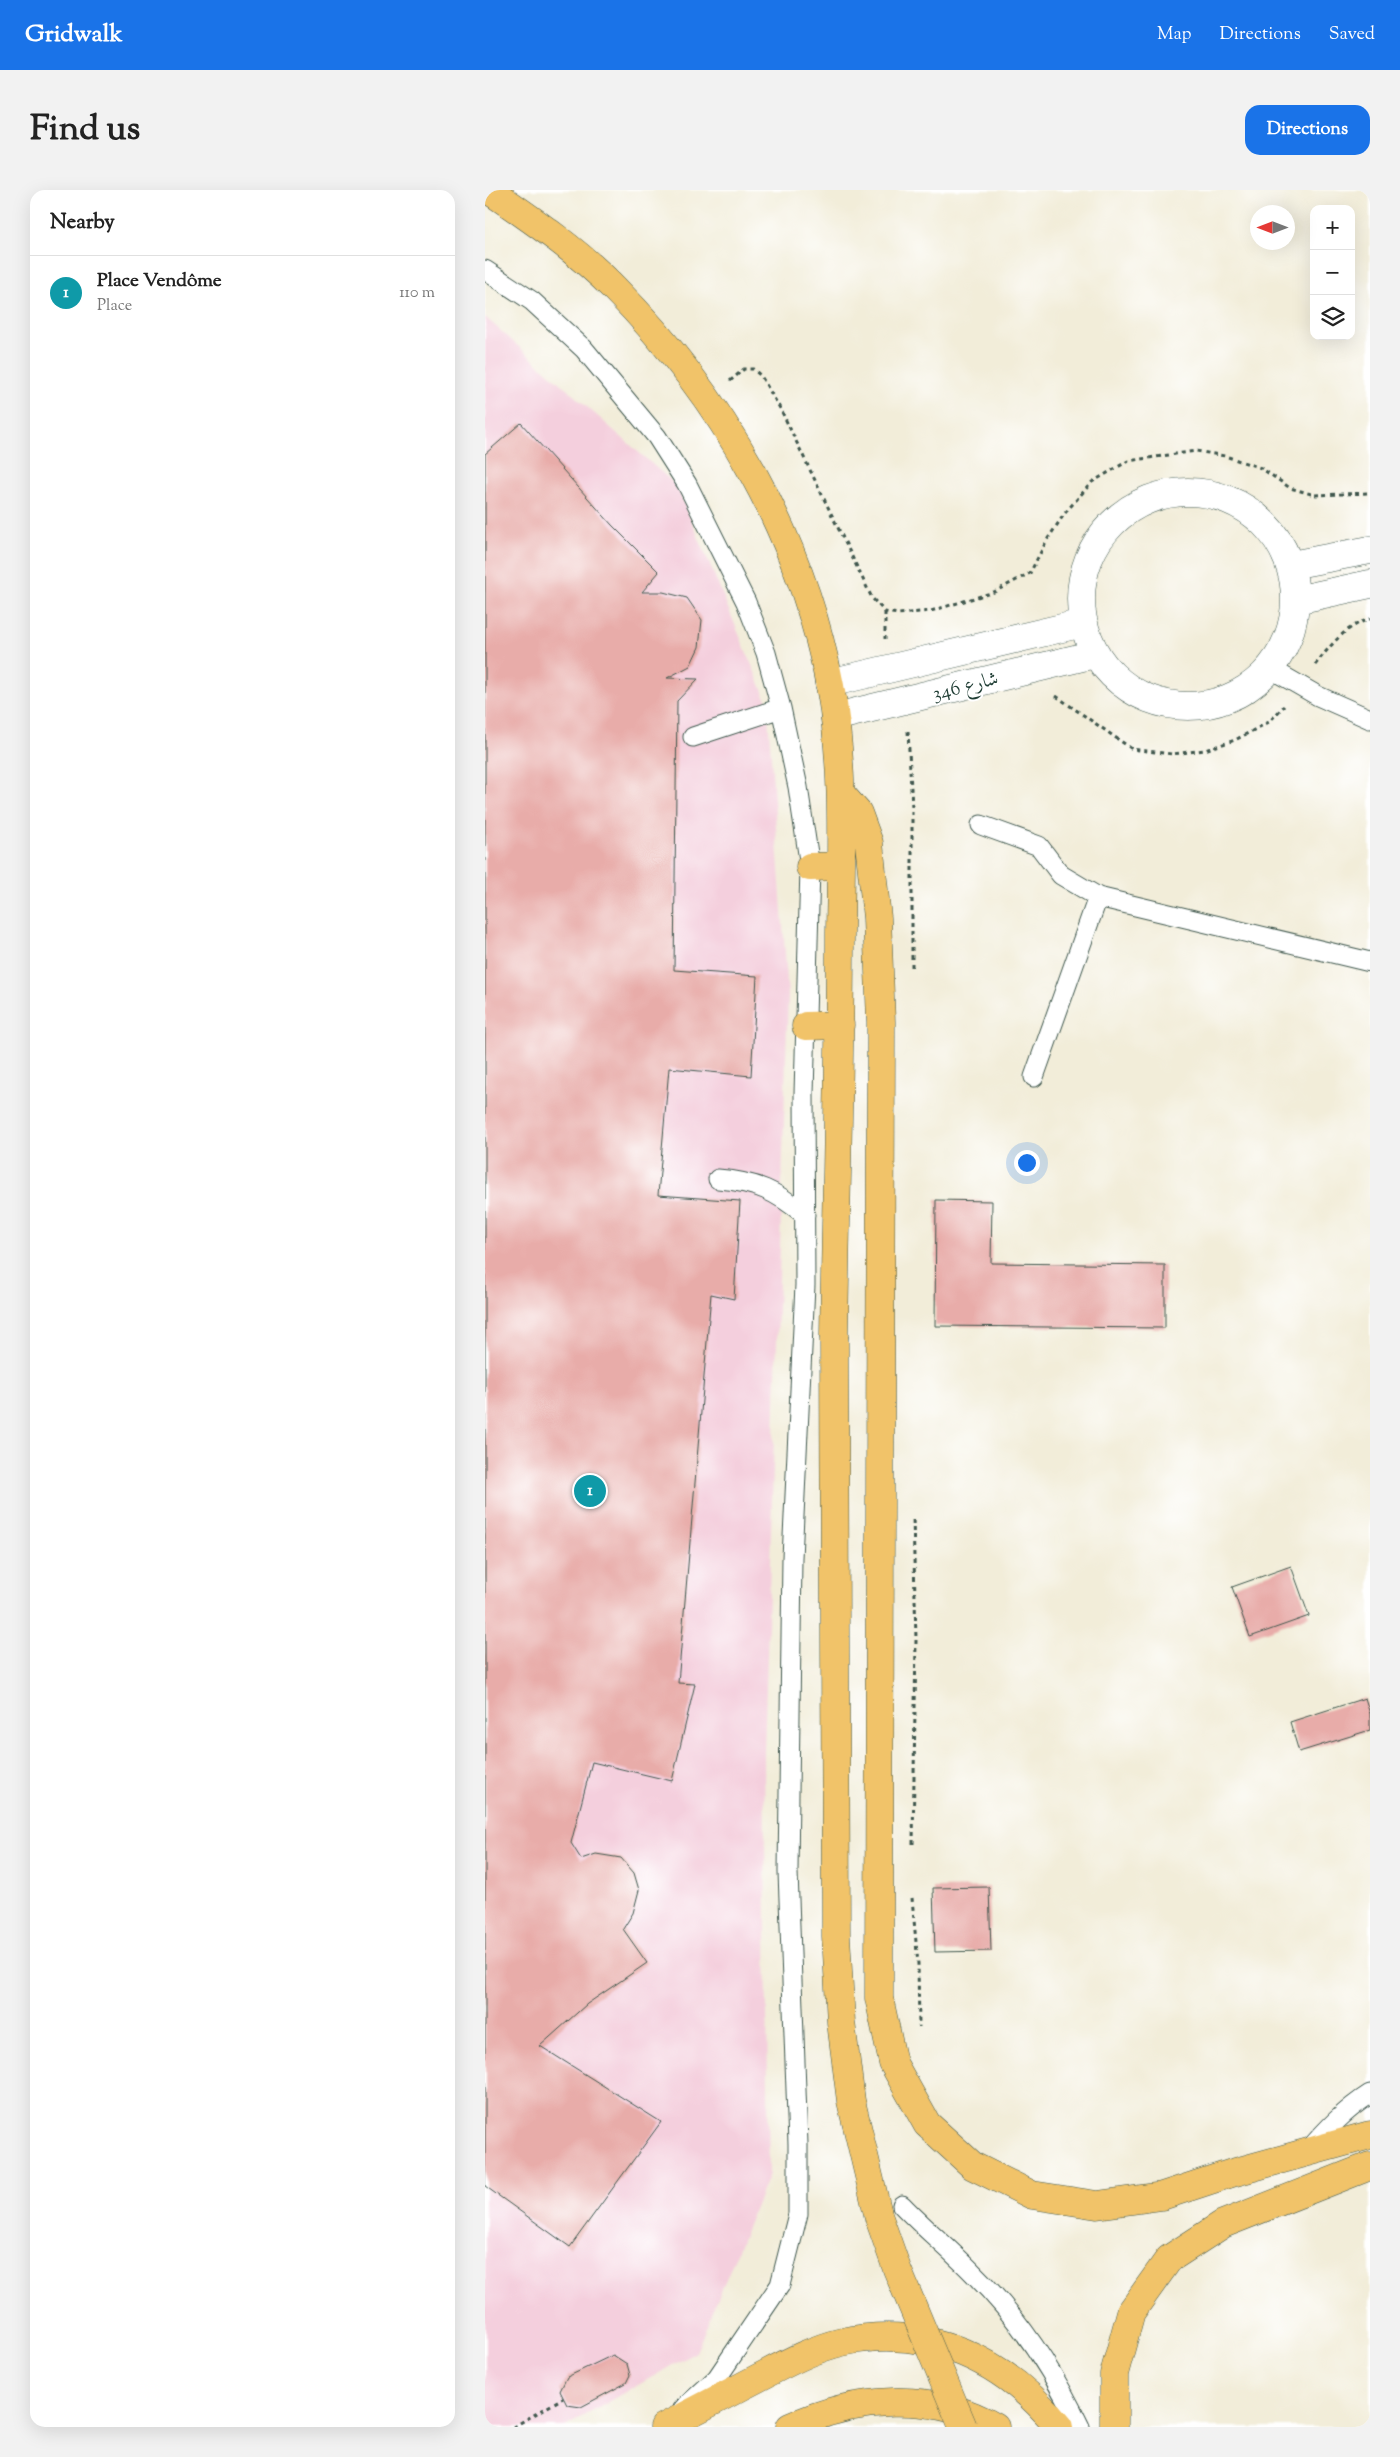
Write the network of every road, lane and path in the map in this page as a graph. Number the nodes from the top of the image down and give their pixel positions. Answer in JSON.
{"nodes":[{"id":1,"x":489,"y":190,"type":"edge"},
{"id":2,"x":485,"y":270,"type":"edge"},
{"id":3,"x":708,"y":399,"type":"junction"},
{"id":4,"x":1370,"y":493,"type":"edge"},
{"id":5,"x":1370,"y":550,"type":"edge"},
{"id":6,"x":1291,"y":565,"type":"junction"},
{"id":7,"x":1370,"y":584,"type":"edge"},
{"id":8,"x":1296,"y":600,"type":"junction"},
{"id":9,"x":1370,"y":619,"type":"edge"},
{"id":10,"x":1083,"y":623,"type":"junction"},
{"id":11,"x":1095,"y":654,"type":"junction"},
{"id":12,"x":1271,"y":669,"type":"junction"},
{"id":13,"x":829,"y":683,"type":"junction"},
{"id":14,"x":1301,"y":686,"type":"junction"},
{"id":15,"x":1051,"y":696,"type":"dead end"},
{"id":16,"x":781,"y":708,"type":"junction"},
{"id":17,"x":835,"y":717,"type":"junction"},
{"id":18,"x":1370,"y":719,"type":"edge"},
{"id":19,"x":916,"y":729,"type":"dead end"},
{"id":20,"x":693,"y":737,"type":"dead end"},
{"id":21,"x":841,"y":794,"type":"junction"},
{"id":22,"x":981,"y":825,"type":"dead end"},
{"id":23,"x":841,"y":866,"type":"junction"},
{"id":24,"x":810,"y":867,"type":"junction"},
{"id":25,"x":1098,"y":897,"type":"junction"},
{"id":26,"x":1370,"y":962,"type":"edge"},
{"id":27,"x":912,"y":976,"type":"dead end"},
{"id":28,"x":839,"y":1025,"type":"junction"},
{"id":29,"x":806,"y":1026,"type":"junction"},
{"id":30,"x":1034,"y":1077,"type":"dead end"},
{"id":31,"x":718,"y":1179,"type":"dead end"},
{"id":32,"x":805,"y":1215,"type":"junction"},
{"id":33,"x":913,"y":1515,"type":"dead end"},
{"id":34,"x":913,"y":1852,"type":"dead end"},
{"id":35,"x":913,"y":1890,"type":"dead end"},
{"id":36,"x":919,"y":2030,"type":"dead end"},
{"id":37,"x":1370,"y":2094,"type":"edge"},
{"id":38,"x":1370,"y":2135,"type":"edge"},
{"id":39,"x":1308,"y":2151,"type":"junction"},
{"id":40,"x":1370,"y":2166,"type":"edge"},
{"id":41,"x":902,"y":2205,"type":"dead end"},
{"id":42,"x":563,"y":2398,"type":"dead end"},
{"id":43,"x":513,"y":2427,"type":"edge"},
{"id":44,"x":663,"y":2427,"type":"edge"},
{"id":45,"x":789,"y":2427,"type":"edge"},
{"id":46,"x":963,"y":2427,"type":"edge"},
{"id":47,"x":995,"y":2427,"type":"edge"},
{"id":48,"x":1059,"y":2427,"type":"edge"},
{"id":49,"x":1080,"y":2427,"type":"edge"},
{"id":50,"x":1114,"y":2427,"type":"edge"}],
"edges":[{"from":1,"to":3,"type":"main road"},
{"from":2,"to":16,"type":"lane"},
{"from":3,"to":4,"type":"path"},
{"from":3,"to":13,"type":"main road"},
{"from":5,"to":6,"type":"street"},
{"from":6,"to":8,"type":"street"},
{"from":6,"to":10,"type":"street"},
{"from":7,"to":8,"type":"street"},
{"from":8,"to":12,"type":"street"},
{"from":9,"to":14,"type":"path"},
{"from":10,"to":11,"type":"street"},
{"from":10,"to":13,"type":"street","name":"شارع 346"},
{"from":11,"to":12,"type":"street"},
{"from":11,"to":17,"type":"street","name":"شارع 346"},
{"from":12,"to":14,"type":"lane"},
{"from":13,"to":17,"type":"main road"},
{"from":14,"to":15,"type":"path"},
{"from":14,"to":18,"type":"lane"},
{"from":16,"to":20,"type":"lane"},
{"from":16,"to":24,"type":"lane"},
{"from":17,"to":21,"type":"main road"},
{"from":19,"to":27,"type":"path"},
{"from":21,"to":23,"type":"main road"},
{"from":21,"to":39,"type":"main road"},
{"from":22,"to":25,"type":"lane"},
{"from":23,"to":24,"type":"main road"},
{"from":23,"to":28,"type":"main road"},
{"from":24,"to":29,"type":"lane"},
{"from":25,"to":26,"type":"lane"},
{"from":25,"to":30,"type":"lane"},
{"from":28,"to":29,"type":"main road"},
{"from":28,"to":46,"type":"main road","bridge":true},
{"from":29,"to":32,"type":"lane"},
{"from":31,"to":32,"type":"lane"},
{"from":32,"to":44,"type":"lane"},
{"from":33,"to":34,"type":"path"},
{"from":35,"to":36,"type":"path"},
{"from":37,"to":39,"type":"lane"},
{"from":38,"to":39,"type":"main road"},
{"from":40,"to":50,"type":"main road"},
{"from":41,"to":49,"type":"lane"},
{"from":42,"to":43,"type":"path"},
{"from":44,"to":48,"type":"main road"},
{"from":45,"to":47,"type":"main road"}]}
